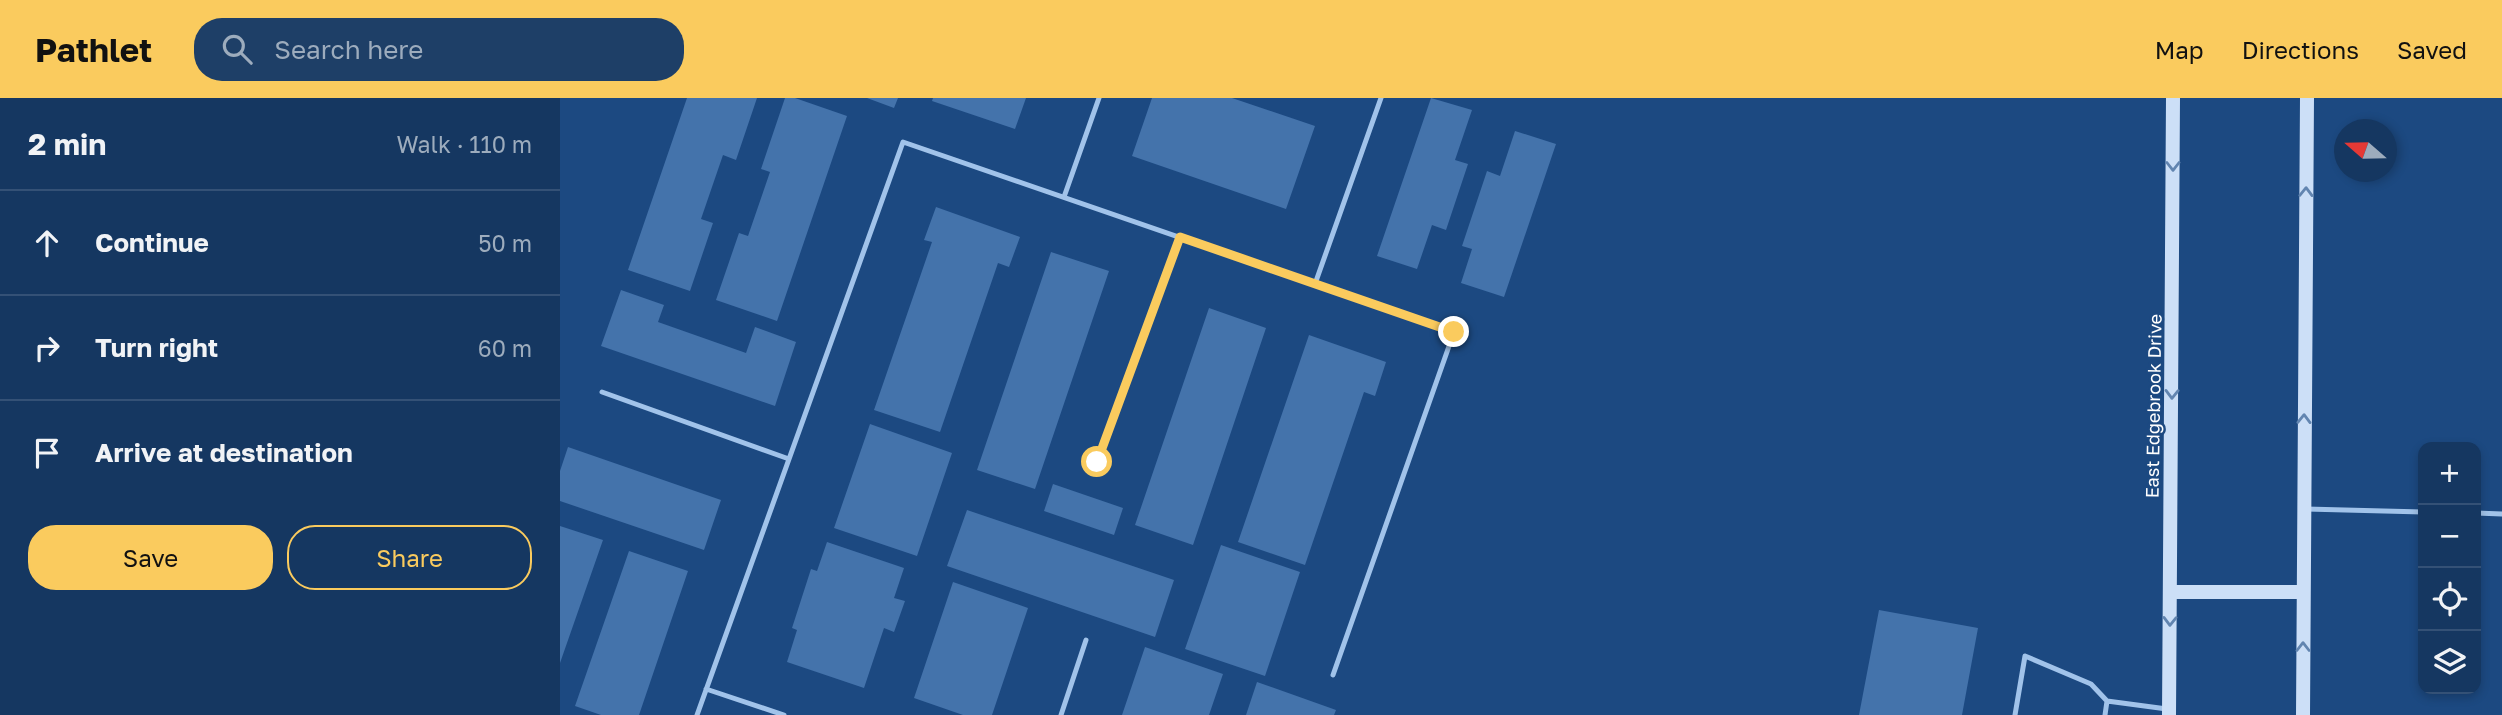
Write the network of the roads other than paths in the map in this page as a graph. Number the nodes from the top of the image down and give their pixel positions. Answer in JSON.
{"nodes":[{"id":1,"x":1099,"y":98,"type":"edge"},
{"id":2,"x":1381,"y":98,"type":"edge"},
{"id":3,"x":2173,"y":98,"type":"edge"},
{"id":4,"x":2307,"y":98,"type":"edge"},
{"id":5,"x":1064,"y":197,"type":"junction"},
{"id":6,"x":1180,"y":237,"type":"junction"},
{"id":7,"x":1315,"y":284,"type":"junction"},
{"id":8,"x":602,"y":392,"type":"dead end"},
{"id":9,"x":789,"y":459,"type":"junction"},
{"id":10,"x":1097,"y":462,"type":"dead end"},
{"id":11,"x":2302,"y":509,"type":"junction"},
{"id":12,"x":2418,"y":512,"type":"edge"},
{"id":13,"x":2481,"y":513,"type":"edge"},
{"id":14,"x":2502,"y":513,"type":"edge"},
{"id":15,"x":2170,"y":592,"type":"junction"},
{"id":16,"x":2303,"y":592,"type":"junction"},
{"id":17,"x":1086,"y":640,"type":"dead end"},
{"id":18,"x":1333,"y":675,"type":"dead end"},
{"id":19,"x":706,"y":688,"type":"junction"},
{"id":20,"x":2107,"y":701,"type":"junction"},
{"id":21,"x":2169,"y":712,"type":"edge"},
{"id":22,"x":697,"y":715,"type":"edge"},
{"id":23,"x":784,"y":715,"type":"edge"},
{"id":24,"x":1061,"y":715,"type":"edge"},
{"id":25,"x":2015,"y":715,"type":"edge"},
{"id":26,"x":2105,"y":715,"type":"edge"},
{"id":27,"x":2303,"y":715,"type":"edge"}],
"edges":[{"from":1,"to":5,"type":"lane"},
{"from":2,"to":7,"type":"lane"},
{"from":3,"to":15,"type":"main road","name":"East Edgebrook Drive","one_way":true},
{"from":11,"to":4,"type":"main road","one_way":true},
{"from":5,"to":6,"type":"lane"},
{"from":5,"to":9,"type":"lane"},
{"from":6,"to":7,"type":"lane"},
{"from":6,"to":10,"type":"lane"},
{"from":7,"to":18,"type":"lane"},
{"from":8,"to":9,"type":"lane"},
{"from":9,"to":19,"type":"lane"},
{"from":11,"to":12,"type":"lane"},
{"from":11,"to":16,"type":"main road"},
{"from":13,"to":14,"type":"lane"},
{"from":15,"to":16,"type":"main road"},
{"from":15,"to":21,"type":"main road","name":"East Edgebrook Drive","one_way":true},
{"from":27,"to":16,"type":"main road","one_way":true},
{"from":17,"to":24,"type":"lane"},
{"from":19,"to":22,"type":"lane"},
{"from":19,"to":23,"type":"lane"},
{"from":20,"to":21,"type":"lane"},
{"from":20,"to":25,"type":"lane"},
{"from":20,"to":26,"type":"lane"}]}
